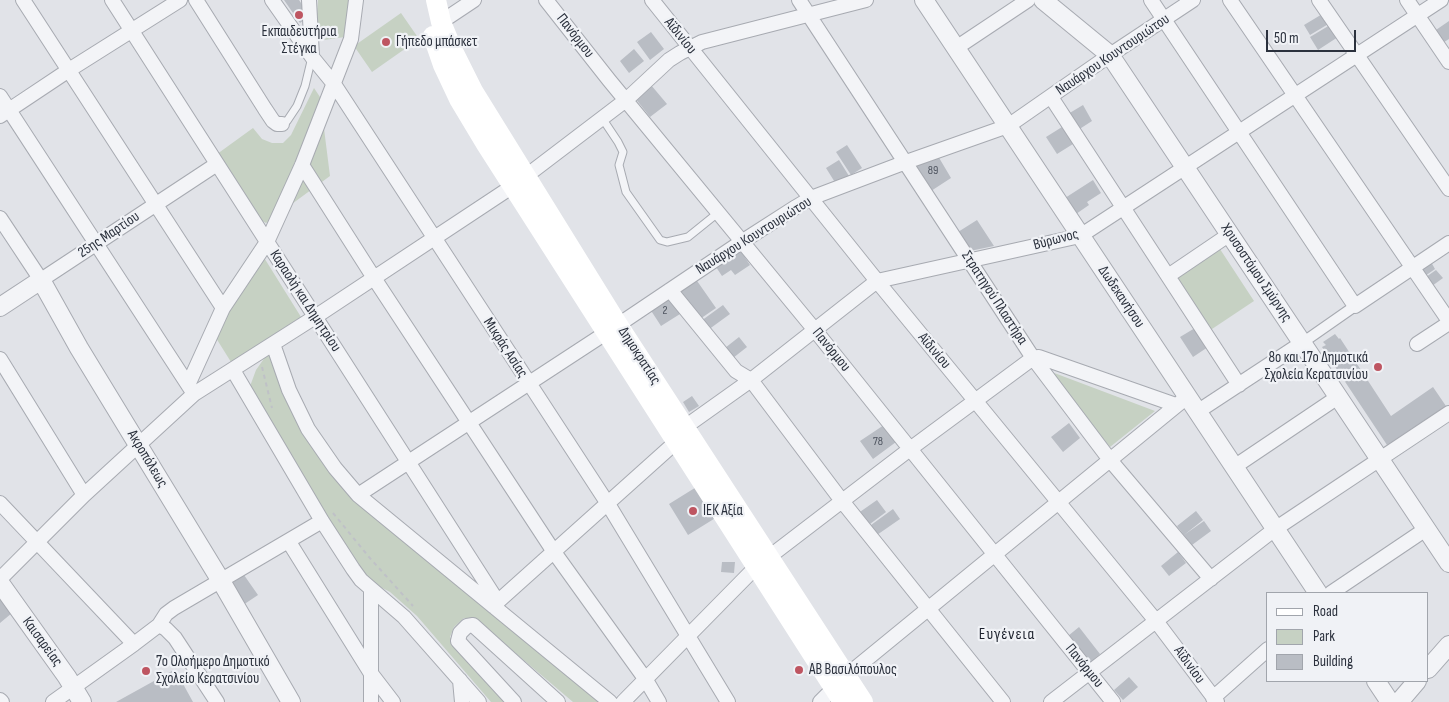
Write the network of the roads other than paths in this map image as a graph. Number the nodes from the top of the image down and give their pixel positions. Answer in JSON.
{"nodes":[{"id":1,"x":23,"y":0,"type":"edge"},
{"id":2,"x":112,"y":0,"type":"edge"},
{"id":3,"x":180,"y":0,"type":"edge"},
{"id":4,"x":196,"y":0,"type":"edge"},
{"id":5,"x":272,"y":0,"type":"edge"},
{"id":6,"x":308,"y":0,"type":"edge"},
{"id":7,"x":356,"y":0,"type":"edge"},
{"id":8,"x":423,"y":0,"type":"edge"},
{"id":9,"x":436,"y":0,"type":"edge"},
{"id":10,"x":474,"y":0,"type":"edge"},
{"id":11,"x":546,"y":0,"type":"edge"},
{"id":12,"x":652,"y":0,"type":"edge"},
{"id":13,"x":799,"y":0,"type":"edge"},
{"id":14,"x":866,"y":0,"type":"edge"},
{"id":15,"x":924,"y":0,"type":"edge"},
{"id":16,"x":1028,"y":0,"type":"edge"},
{"id":17,"x":1043,"y":0,"type":"edge"},
{"id":18,"x":1150,"y":0,"type":"edge"},
{"id":19,"x":1193,"y":0,"type":"edge"},
{"id":20,"x":1230,"y":0,"type":"edge"},
{"id":21,"x":1319,"y":0,"type":"edge"},
{"id":22,"x":1407,"y":0,"type":"edge"},
{"id":23,"x":1441,"y":0,"type":"edge"},
{"id":24,"x":808,"y":14,"type":"junction"},
{"id":25,"x":1418,"y":16,"type":"junction"},
{"id":26,"x":1164,"y":20,"type":"junction"},
{"id":27,"x":441,"y":22,"type":"junction"},
{"id":28,"x":132,"y":31,"type":"junction"},
{"id":29,"x":690,"y":48,"type":"junction"},
{"id":30,"x":956,"y":48,"type":"junction"},
{"id":31,"x":1110,"y":55,"type":"junction"},
{"id":32,"x":1356,"y":56,"type":"junction"},
{"id":33,"x":312,"y":57,"type":"junction"},
{"id":34,"x":1449,"y":62,"type":"edge"},
{"id":35,"x":69,"y":70,"type":"junction"},
{"id":36,"x":334,"y":84,"type":"junction"},
{"id":37,"x":1295,"y":95,"type":"junction"},
{"id":38,"x":0,"y":96,"type":"edge"},
{"id":39,"x":1051,"y":97,"type":"junction"},
{"id":40,"x":626,"y":100,"type":"junction"},
{"id":41,"x":4,"y":112,"type":"edge"},
{"id":42,"x":602,"y":118,"type":"junction"},
{"id":43,"x":282,"y":124,"type":"joint"},
{"id":44,"x":1008,"y":126,"type":"junction"},
{"id":45,"x":1238,"y":133,"type":"junction"},
{"id":46,"x":906,"y":162,"type":"junction"},
{"id":47,"x":217,"y":164,"type":"junction"},
{"id":48,"x":302,"y":165,"type":"junction"},
{"id":49,"x":1186,"y":168,"type":"junction"},
{"id":50,"x":520,"y":181,"type":"junction"},
{"id":51,"x":1449,"y":188,"type":"edge"},
{"id":52,"x":811,"y":198,"type":"junction"},
{"id":53,"x":156,"y":204,"type":"junction"},
{"id":54,"x":1124,"y":208,"type":"junction"},
{"id":55,"x":719,"y":212,"type":"junction"},
{"id":56,"x":0,"y":218,"type":"edge"},
{"id":57,"x":1230,"y":234,"type":"junction"},
{"id":58,"x":1080,"y":236,"type":"junction"},
{"id":59,"x":434,"y":238,"type":"junction"},
{"id":60,"x":743,"y":241,"type":"junction"},
{"id":61,"x":267,"y":242,"type":"junction"},
{"id":62,"x":97,"y":243,"type":"junction"},
{"id":63,"x":1449,"y":244,"type":"edge"},
{"id":64,"x":970,"y":261,"type":"junction"},
{"id":65,"x":1413,"y":268,"type":"junction"},
{"id":66,"x":1168,"y":276,"type":"junction"},
{"id":67,"x":374,"y":278,"type":"junction"},
{"id":68,"x":41,"y":280,"type":"junction"},
{"id":69,"x":877,"y":281,"type":"junction"},
{"id":70,"x":670,"y":290,"type":"junction"},
{"id":71,"x":1355,"y":306,"type":"junction"},
{"id":72,"x":0,"y":307,"type":"edge"},
{"id":73,"x":223,"y":308,"type":"junction"},
{"id":74,"x":315,"y":317,"type":"junction"},
{"id":75,"x":1449,"y":322,"type":"edge"},
{"id":76,"x":612,"y":329,"type":"junction"},
{"id":77,"x":814,"y":329,"type":"junction"},
{"id":78,"x":1302,"y":343,"type":"junction"},
{"id":79,"x":273,"y":344,"type":"junction"},
{"id":80,"x":1417,"y":344,"type":"dead end"},
{"id":81,"x":1033,"y":358,"type":"junction"},
{"id":82,"x":0,"y":359,"type":"edge"},
{"id":83,"x":233,"y":370,"type":"junction"},
{"id":84,"x":751,"y":380,"type":"junction"},
{"id":85,"x":528,"y":383,"type":"junction"},
{"id":86,"x":1239,"y":385,"type":"junction"},
{"id":87,"x":191,"y":390,"type":"junction"},
{"id":88,"x":1338,"y":397,"type":"junction"},
{"id":89,"x":974,"y":400,"type":"junction"},
{"id":90,"x":1182,"y":400,"type":"junction"},
{"id":91,"x":1198,"y":412,"type":"junction"},
{"id":92,"x":1449,"y":413,"type":"edge"},
{"id":93,"x":469,"y":422,"type":"junction"},
{"id":94,"x":680,"y":434,"type":"junction"},
{"id":95,"x":139,"y":445,"type":"junction"},
{"id":96,"x":910,"y":449,"type":"junction"},
{"id":97,"x":1380,"y":459,"type":"junction"},
{"id":98,"x":1110,"y":460,"type":"junction"},
{"id":99,"x":408,"y":462,"type":"junction"},
{"id":100,"x":1234,"y":467,"type":"junction"},
{"id":101,"x":84,"y":495,"type":"junction"},
{"id":102,"x":358,"y":495,"type":"junction"},
{"id":103,"x":842,"y":501,"type":"junction"},
{"id":104,"x":1059,"y":502,"type":"junction"},
{"id":105,"x":0,"y":503,"type":"edge"},
{"id":106,"x":608,"y":504,"type":"junction"},
{"id":107,"x":327,"y":516,"type":"junction"},
{"id":108,"x":1275,"y":529,"type":"junction"},
{"id":109,"x":1426,"y":529,"type":"junction"},
{"id":110,"x":37,"y":540,"type":"junction"},
{"id":111,"x":289,"y":542,"type":"junction"},
{"id":112,"x":554,"y":552,"type":"junction"},
{"id":113,"x":994,"y":554,"type":"junction"},
{"id":114,"x":763,"y":562,"type":"junction"},
{"id":115,"x":1449,"y":563,"type":"edge"},
{"id":116,"x":0,"y":579,"type":"edge"},
{"id":117,"x":1210,"y":579,"type":"junction"},
{"id":118,"x":221,"y":581,"type":"junction"},
{"id":119,"x":0,"y":583,"type":"edge"},
{"id":120,"x":371,"y":589,"type":"junction"},
{"id":121,"x":1317,"y":592,"type":"edge"},
{"id":122,"x":1332,"y":592,"type":"edge"},
{"id":123,"x":496,"y":604,"type":"junction"},
{"id":124,"x":928,"y":609,"type":"junction"},
{"id":125,"x":1156,"y":621,"type":"junction"},
{"id":126,"x":159,"y":625,"type":"junction"},
{"id":127,"x":688,"y":637,"type":"junction"},
{"id":128,"x":134,"y":644,"type":"junction"},
{"id":129,"x":1449,"y":645,"type":"edge"},
{"id":130,"x":1266,"y":651,"type":"edge"},
{"id":131,"x":1429,"y":668,"type":"edge"},
{"id":132,"x":370,"y":672,"type":"junction"},
{"id":133,"x":1089,"y":672,"type":"junction"},
{"id":134,"x":460,"y":680,"type":"junction"},
{"id":135,"x":646,"y":680,"type":"junction"},
{"id":136,"x":1377,"y":682,"type":"edge"},
{"id":137,"x":1416,"y":682,"type":"edge"},
{"id":138,"x":836,"y":692,"type":"edge"},
{"id":139,"x":78,"y":695,"type":"edge"},
{"id":140,"x":1215,"y":700,"type":"edge"},
{"id":141,"x":53,"y":702,"type":"edge"},
{"id":142,"x":217,"y":702,"type":"edge"},
{"id":143,"x":291,"y":702,"type":"edge"},
{"id":144,"x":371,"y":702,"type":"edge"},
{"id":145,"x":392,"y":702,"type":"edge"},
{"id":146,"x":462,"y":702,"type":"edge"},
{"id":147,"x":479,"y":702,"type":"edge"},
{"id":148,"x":514,"y":702,"type":"edge"},
{"id":149,"x":558,"y":702,"type":"edge"},
{"id":150,"x":610,"y":702,"type":"edge"},
{"id":151,"x":623,"y":702,"type":"edge"},
{"id":152,"x":659,"y":702,"type":"edge"},
{"id":153,"x":728,"y":702,"type":"edge"},
{"id":154,"x":863,"y":702,"type":"edge"},
{"id":155,"x":1003,"y":702,"type":"edge"},
{"id":156,"x":1051,"y":702,"type":"edge"},
{"id":157,"x":1113,"y":702,"type":"edge"},
{"id":158,"x":1390,"y":702,"type":"edge"},
{"id":159,"x":1399,"y":702,"type":"edge"}],
"edges":[{"from":1,"to":35,"type":"street"},
{"from":2,"to":28,"type":"street","name":"Καραολή και Δημητρίου"},
{"from":3,"to":28,"type":"street"},
{"from":4,"to":43,"type":"street"},
{"from":5,"to":33,"type":"street","name":"Μικράς Ασίας"},
{"from":6,"to":33,"type":"street"},
{"from":7,"to":36,"type":"street"},
{"from":8,"to":50,"type":"main road","name":"Δημοκρατίας"},
{"from":9,"to":27,"type":"main road","name":"Δημοκρατίας"},
{"from":10,"to":27,"type":"street"},
{"from":11,"to":40,"type":"street","name":"Πανόρμου"},
{"from":12,"to":29,"type":"street","name":"Αϊδινίου"},
{"from":13,"to":24,"type":"street","name":"Στρατηγού Πλαστήρα"},
{"from":14,"to":24,"type":"street"},
{"from":15,"to":30,"type":"street","name":"Δωδεκανήσου"},
{"from":16,"to":30,"type":"street"},
{"from":17,"to":31,"type":"street","name":"Χρυσοστόμου Σμύρνης"},
{"from":18,"to":26,"type":"street"},
{"from":19,"to":26,"type":"street","name":"Ναυάρχου Κουντουριώτου"},
{"from":20,"to":37,"type":"street"},
{"from":21,"to":32,"type":"street"},
{"from":22,"to":25,"type":"street"},
{"from":23,"to":25,"type":"street","name":"Βύρωνος"},
{"from":24,"to":29,"type":"street"},
{"from":24,"to":46,"type":"street","name":"Στρατηγού Πλαστήρα"},
{"from":25,"to":32,"type":"street","name":"Βύρωνος"},
{"from":25,"to":34,"type":"street"},
{"from":26,"to":31,"type":"street","name":"Ναυάρχου Κουντουριώτου"},
{"from":26,"to":45,"type":"street"},
{"from":27,"to":50,"type":"main road","name":"Δημοκρατίας"},
{"from":28,"to":35,"type":"street"},
{"from":28,"to":47,"type":"street","name":"Καραολή και Δημητρίου"},
{"from":29,"to":40,"type":"street"},
{"from":29,"to":52,"type":"street","name":"Αϊδινίου"},
{"from":30,"to":44,"type":"street","name":"Δωδεκανήσου"},
{"from":31,"to":39,"type":"street","name":"Ναυάρχου Κουντουριώτου"},
{"from":31,"to":49,"type":"street","name":"Χρυσοστόμου Σμύρνης"},
{"from":32,"to":37,"type":"street","name":"Βύρωνος"},
{"from":32,"to":51,"type":"street"},
{"from":33,"to":36,"type":"street","name":"Μικράς Ασίας"},
{"from":33,"to":43,"type":"lane"},
{"from":35,"to":41,"type":"street"},
{"from":35,"to":53,"type":"street"},
{"from":36,"to":48,"type":"street"},
{"from":36,"to":59,"type":"street","name":"Μικράς Ασίας"},
{"from":37,"to":45,"type":"street","name":"Βύρωνος"},
{"from":37,"to":65,"type":"street"},
{"from":38,"to":41,"type":"street"},
{"from":39,"to":44,"type":"street","name":"Ναυάρχου Κουντουριώτου"},
{"from":39,"to":54,"type":"street"},
{"from":40,"to":42,"type":"street"},
{"from":40,"to":55,"type":"street","name":"Πανόρμου"},
{"from":41,"to":62,"type":"street"},
{"from":42,"to":50,"type":"street"},
{"from":42,"to":55,"type":"lane"},
{"from":44,"to":46,"type":"street","name":"Ναυάρχου Κουντουριώτου"},
{"from":44,"to":58,"type":"street","name":"Δωδεκανήσου"},
{"from":45,"to":49,"type":"street","name":"Βύρωνος"},
{"from":45,"to":71,"type":"street"},
{"from":46,"to":52,"type":"street","name":"Ναυάρχου Κουντουριώτου"},
{"from":46,"to":64,"type":"street","name":"Στρατηγού Πλαστήρα"},
{"from":47,"to":53,"type":"street","name":"25ης Μαρτίου"},
{"from":47,"to":61,"type":"street","name":"Καραολή και Δημητρίου"},
{"from":48,"to":61,"type":"street"},
{"from":48,"to":67,"type":"street"},
{"from":49,"to":54,"type":"street","name":"Βύρωνος"},
{"from":49,"to":57,"type":"street","name":"Χρυσοστόμου Σμύρνης"},
{"from":50,"to":59,"type":"street"},
{"from":50,"to":76,"type":"main road","name":"Δημοκρατίας"},
{"from":52,"to":60,"type":"street","name":"Ναυάρχου Κουντουριώτου"},
{"from":52,"to":69,"type":"street","name":"Αϊδινίου"},
{"from":53,"to":62,"type":"street","name":"25ης Μαρτίου"},
{"from":53,"to":73,"type":"street"},
{"from":54,"to":58,"type":"street","name":"Βύρωνος"},
{"from":54,"to":66,"type":"street"},
{"from":55,"to":60,"type":"street","name":"Πανόρμου"},
{"from":56,"to":68,"type":"street","name":"Ακροπόλεως"},
{"from":57,"to":66,"type":"street"},
{"from":57,"to":78,"type":"street","name":"Χρυσοστόμου Σμύρνης"},
{"from":58,"to":64,"type":"street","name":"Βύρωνος"},
{"from":58,"to":90,"type":"street","name":"Δωδεκανήσου"},
{"from":59,"to":67,"type":"street"},
{"from":59,"to":85,"type":"street","name":"Μικράς Ασίας"},
{"from":60,"to":70,"type":"street","name":"Ναυάρχου Κουντουριώτου"},
{"from":60,"to":77,"type":"street","name":"Πανόρμου"},
{"from":61,"to":73,"type":"street"},
{"from":61,"to":74,"type":"street","name":"Καραολή και Δημητρίου"},
{"from":62,"to":68,"type":"street","name":"25ης Μαρτίου"},
{"from":62,"to":87,"type":"street"},
{"from":63,"to":65,"type":"street"},
{"from":64,"to":69,"type":"street","name":"Βύρωνος"},
{"from":64,"to":81,"type":"street","name":"Στρατηγού Πλαστήρα"},
{"from":65,"to":71,"type":"street"},
{"from":65,"to":75,"type":"street"},
{"from":66,"to":86,"type":"street"},
{"from":67,"to":74,"type":"street"},
{"from":67,"to":93,"type":"street"},
{"from":68,"to":72,"type":"street","name":"25ης Μαρτίου"},
{"from":68,"to":95,"type":"street","name":"Ακροπόλεως"},
{"from":69,"to":77,"type":"street","name":"Βύρωνος"},
{"from":69,"to":89,"type":"street","name":"Αϊδινίου"},
{"from":70,"to":76,"type":"street","name":"Ναυάρχου Κουντουριώτου"},
{"from":70,"to":84,"type":"street"},
{"from":71,"to":78,"type":"street"},
{"from":73,"to":87,"type":"street"},
{"from":74,"to":79,"type":"street"},
{"from":74,"to":99,"type":"street","name":"Καραολή και Δημητρίου"},
{"from":75,"to":80,"type":"street"},
{"from":76,"to":85,"type":"street","name":"Ναυάρχου Κουντουριώτου"},
{"from":76,"to":94,"type":"main road","name":"Δημοκρατίας"},
{"from":77,"to":84,"type":"street","name":"Βύρωνος"},
{"from":77,"to":96,"type":"street","name":"Πανόρμου"},
{"from":78,"to":86,"type":"street"},
{"from":78,"to":88,"type":"street","name":"Χρυσοστόμου Σμύρνης"},
{"from":79,"to":83,"type":"street"},
{"from":79,"to":102,"type":"street"},
{"from":81,"to":89,"type":"street"},
{"from":81,"to":90,"type":"street"},
{"from":81,"to":98,"type":"street","name":"Στρατηγού Πλαστήρα"},
{"from":82,"to":101,"type":"street"},
{"from":83,"to":87,"type":"street"},
{"from":83,"to":107,"type":"street"},
{"from":84,"to":94,"type":"street","name":"Βύρωνος"},
{"from":84,"to":103,"type":"street"},
{"from":85,"to":93,"type":"street","name":"Ναυάρχου Κουντουριώτου"},
{"from":85,"to":106,"type":"street","name":"Μικράς Ασίας"},
{"from":86,"to":91,"type":"street"},
{"from":87,"to":95,"type":"street"},
{"from":88,"to":97,"type":"street","name":"Χρυσοστόμου Σμύρνης"},
{"from":88,"to":100,"type":"street"},
{"from":89,"to":96,"type":"street"},
{"from":89,"to":104,"type":"street","name":"Αϊδινίου"},
{"from":90,"to":91,"type":"street","name":"Δωδεκανήσου"},
{"from":90,"to":98,"type":"street"},
{"from":91,"to":100,"type":"street","name":"Δωδεκανήσου"},
{"from":92,"to":97,"type":"street"},
{"from":93,"to":99,"type":"street","name":"Ναυάρχου Κουντουριώτου"},
{"from":93,"to":112,"type":"street"},
{"from":94,"to":106,"type":"street","name":"Βύρωνος"},
{"from":94,"to":114,"type":"main road","name":"Δημοκρατίας"},
{"from":95,"to":101,"type":"street"},
{"from":95,"to":118,"type":"street","name":"Ακροπόλεως"},
{"from":96,"to":103,"type":"street"},
{"from":96,"to":113,"type":"street","name":"Πανόρμου"},
{"from":97,"to":108,"type":"street"},
{"from":97,"to":109,"type":"street","name":"Χρυσοστόμου Σμύρνης"},
{"from":98,"to":104,"type":"street"},
{"from":98,"to":117,"type":"street","name":"Στρατηγού Πλαστήρα"},
{"from":99,"to":102,"type":"street","name":"Ναυάρχου Κουντουριώτου"},
{"from":99,"to":123,"type":"street","name":"Καραολή και Δημητρίου"},
{"from":100,"to":108,"type":"street","name":"Δωδεκανήσου"},
{"from":101,"to":110,"type":"street"},
{"from":102,"to":123,"type":"street"},
{"from":103,"to":114,"type":"street"},
{"from":103,"to":124,"type":"street"},
{"from":104,"to":113,"type":"street"},
{"from":104,"to":125,"type":"street","name":"Αϊδινίου"},
{"from":105,"to":110,"type":"street"},
{"from":106,"to":112,"type":"street","name":"Βύρωνος"},
{"from":106,"to":127,"type":"street","name":"Μικράς Ασίας"},
{"from":107,"to":111,"type":"street"},
{"from":107,"to":120,"type":"street"},
{"from":108,"to":117,"type":"street"},
{"from":108,"to":121,"type":"street","name":"Δωδεκανήσου"},
{"from":109,"to":115,"type":"street","name":"Χρυσοστόμου Σμύρνης"},
{"from":109,"to":122,"type":"street"},
{"from":110,"to":116,"type":"street"},
{"from":110,"to":128,"type":"street"},
{"from":111,"to":118,"type":"street"},
{"from":111,"to":132,"type":"street"},
{"from":112,"to":123,"type":"street","name":"Βύρωνος"},
{"from":112,"to":135,"type":"street"},
{"from":113,"to":124,"type":"street"},
{"from":113,"to":133,"type":"street","name":"Πανόρμου"},
{"from":114,"to":127,"type":"street"},
{"from":114,"to":138,"type":"main road","name":"Δημοκρατίας"},
{"from":117,"to":125,"type":"street"},
{"from":118,"to":126,"type":"street"},
{"from":118,"to":143,"type":"street","name":"Ακροπόλεως"},
{"from":119,"to":139,"type":"street","name":"Καισαρείας"},
{"from":120,"to":132,"type":"street"},
{"from":120,"to":134,"type":"street"},
{"from":123,"to":150,"type":"street"},
{"from":124,"to":138,"type":"street"},
{"from":124,"to":155,"type":"street"},
{"from":125,"to":133,"type":"street"},
{"from":125,"to":140,"type":"street","name":"Αϊδινίου"},
{"from":126,"to":128,"type":"street"},
{"from":126,"to":142,"type":"street"},
{"from":127,"to":135,"type":"street"},
{"from":127,"to":153,"type":"street","name":"Μικράς Ασίας"},
{"from":128,"to":139,"type":"street"},
{"from":129,"to":131,"type":"street"},
{"from":130,"to":140,"type":"street"},
{"from":132,"to":144,"type":"street"},
{"from":132,"to":145,"type":"street"},
{"from":133,"to":156,"type":"street"},
{"from":133,"to":157,"type":"street","name":"Πανόρμου"},
{"from":134,"to":146,"type":"street"},
{"from":134,"to":147,"type":"street"},
{"from":135,"to":151,"type":"street"},
{"from":135,"to":152,"type":"street"},
{"from":136,"to":158,"type":"street"},
{"from":137,"to":159,"type":"street"},
{"from":138,"to":154,"type":"main road","name":"Δημοκρατίας"},
{"from":139,"to":141,"type":"street"},
{"from":148,"to":149,"type":"street"}]}
